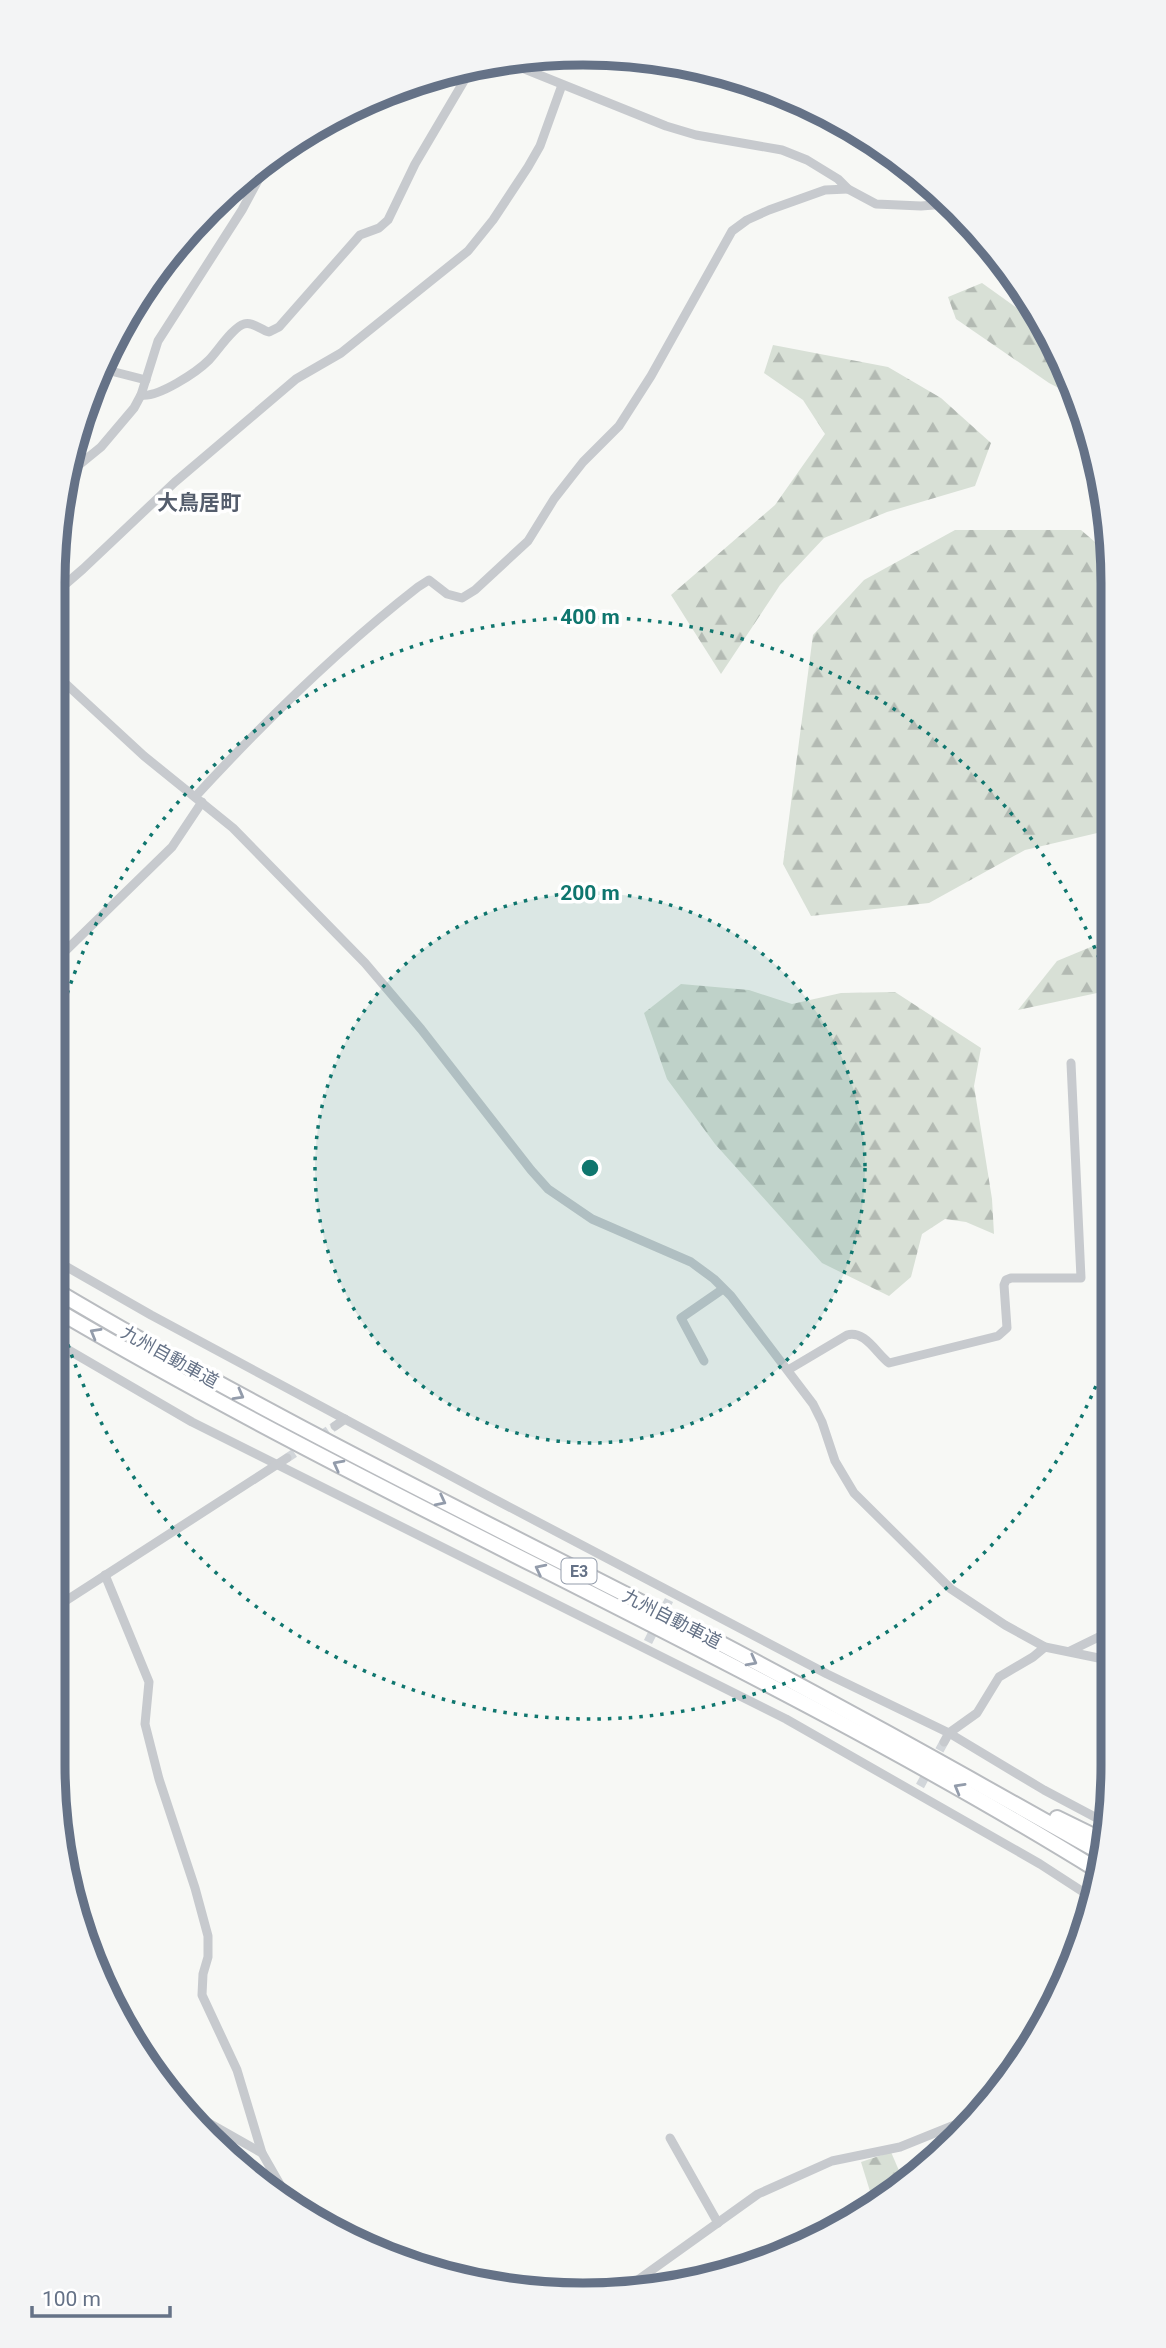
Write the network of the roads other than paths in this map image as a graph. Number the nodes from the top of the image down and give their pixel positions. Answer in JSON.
{"nodes":[{"id":1,"x":522,"y":68,"type":"edge"},
{"id":2,"x":465,"y":79,"type":"edge"},
{"id":3,"x":562,"y":85,"type":"junction"},
{"id":4,"x":258,"y":179,"type":"edge"},
{"id":5,"x":848,"y":190,"type":"junction"},
{"id":6,"x":937,"y":205,"type":"edge"},
{"id":7,"x":110,"y":371,"type":"edge"},
{"id":8,"x":146,"y":380,"type":"junction"},
{"id":9,"x":141,"y":396,"type":"junction"},
{"id":10,"x":79,"y":465,"type":"edge"},
{"id":11,"x":65,"y":584,"type":"edge"},
{"id":12,"x":65,"y":684,"type":"edge"},
{"id":13,"x":198,"y":800,"type":"junction"},
{"id":14,"x":65,"y":950,"type":"edge"},
{"id":15,"x":1071,"y":1063,"type":"dead end"},
{"id":16,"x":65,"y":1266,"type":"edge"},
{"id":17,"x":723,"y":1289,"type":"junction"},
{"id":18,"x":65,"y":1297,"type":"edge"},
{"id":19,"x":65,"y":1315,"type":"edge"},
{"id":20,"x":65,"y":1349,"type":"edge"},
{"id":21,"x":69,"y":1352,"type":"junction"},
{"id":22,"x":65,"y":1355,"type":"edge"},
{"id":23,"x":704,"y":1360,"type":"dead end"},
{"id":24,"x":788,"y":1370,"type":"junction"},
{"id":25,"x":345,"y":1419,"type":"junction"},
{"id":26,"x":335,"y":1426,"type":"tunnel mouth"},
{"id":27,"x":282,"y":1461,"type":"junction"},
{"id":28,"x":106,"y":1575,"type":"junction"},
{"id":29,"x":65,"y":1601,"type":"edge"},
{"id":30,"x":1101,"y":1636,"type":"edge"},
{"id":31,"x":1045,"y":1647,"type":"junction"},
{"id":32,"x":1070,"y":1651,"type":"junction"},
{"id":33,"x":1101,"y":1658,"type":"edge"},
{"id":34,"x":894,"y":1735,"type":"junction"},
{"id":35,"x":947,"y":1738,"type":"junction"},
{"id":36,"x":981,"y":1801,"type":"junction"},
{"id":37,"x":1098,"y":1819,"type":"edge"},
{"id":38,"x":1096,"y":1837,"type":"edge"},
{"id":39,"x":1094,"y":1849,"type":"edge"},
{"id":40,"x":1091,"y":1866,"type":"edge"},
{"id":41,"x":1089,"y":1875,"type":"edge"},
{"id":42,"x":1085,"y":1893,"type":"edge"},
{"id":43,"x":209,"y":2123,"type":"edge"},
{"id":44,"x":955,"y":2125,"type":"edge"},
{"id":45,"x":670,"y":2138,"type":"dead end"},
{"id":46,"x":262,"y":2153,"type":"junction"},
{"id":47,"x":280,"y":2185,"type":"edge"},
{"id":48,"x":718,"y":2222,"type":"junction"},
{"id":49,"x":638,"y":2280,"type":"edge"}],
"edges":[{"from":1,"to":3,"type":"street"},
{"from":2,"to":9,"type":"street"},
{"from":3,"to":5,"type":"street"},
{"from":3,"to":11,"type":"street"},
{"from":4,"to":8,"type":"street"},
{"from":5,"to":6,"type":"street"},
{"from":5,"to":13,"type":"street"},
{"from":7,"to":8,"type":"street"},
{"from":8,"to":9,"type":"street"},
{"from":9,"to":10,"type":"street"},
{"from":12,"to":13,"type":"street"},
{"from":13,"to":14,"type":"street"},
{"from":13,"to":17,"type":"street"},
{"from":15,"to":24,"type":"street"},
{"from":16,"to":25,"type":"street"},
{"from":17,"to":23,"type":"street"},
{"from":17,"to":24,"type":"street"},
{"from":18,"to":34,"type":"highway","name":"九州自動車道","number":"E3","one_way":true},
{"from":36,"to":19,"type":"highway","name":"九州自動車道","number":"E3","one_way":true},
{"from":20,"to":21,"type":"street"},
{"from":21,"to":22,"type":"street"},
{"from":21,"to":27,"type":"street"},
{"from":24,"to":31,"type":"street"},
{"from":25,"to":26,"type":"street"},
{"from":25,"to":35,"type":"street"},
{"from":27,"to":28,"type":"street"},
{"from":27,"to":42,"type":"street"},
{"from":28,"to":29,"type":"street"},
{"from":28,"to":46,"type":"street"},
{"from":30,"to":32,"type":"street"},
{"from":31,"to":32,"type":"street"},
{"from":31,"to":35,"type":"street"},
{"from":32,"to":33,"type":"street"},
{"from":34,"to":38,"type":"highway"},
{"from":34,"to":39,"type":"highway","name":"九州自動車道","number":"E3"},
{"from":35,"to":37,"type":"street"},
{"from":36,"to":40,"type":"highway","name":"九州自動車道","number":"E3"},
{"from":36,"to":41,"type":"highway"},
{"from":43,"to":46,"type":"street"},
{"from":44,"to":48,"type":"street"},
{"from":45,"to":48,"type":"street"},
{"from":46,"to":47,"type":"street"},
{"from":48,"to":49,"type":"street"}]}
